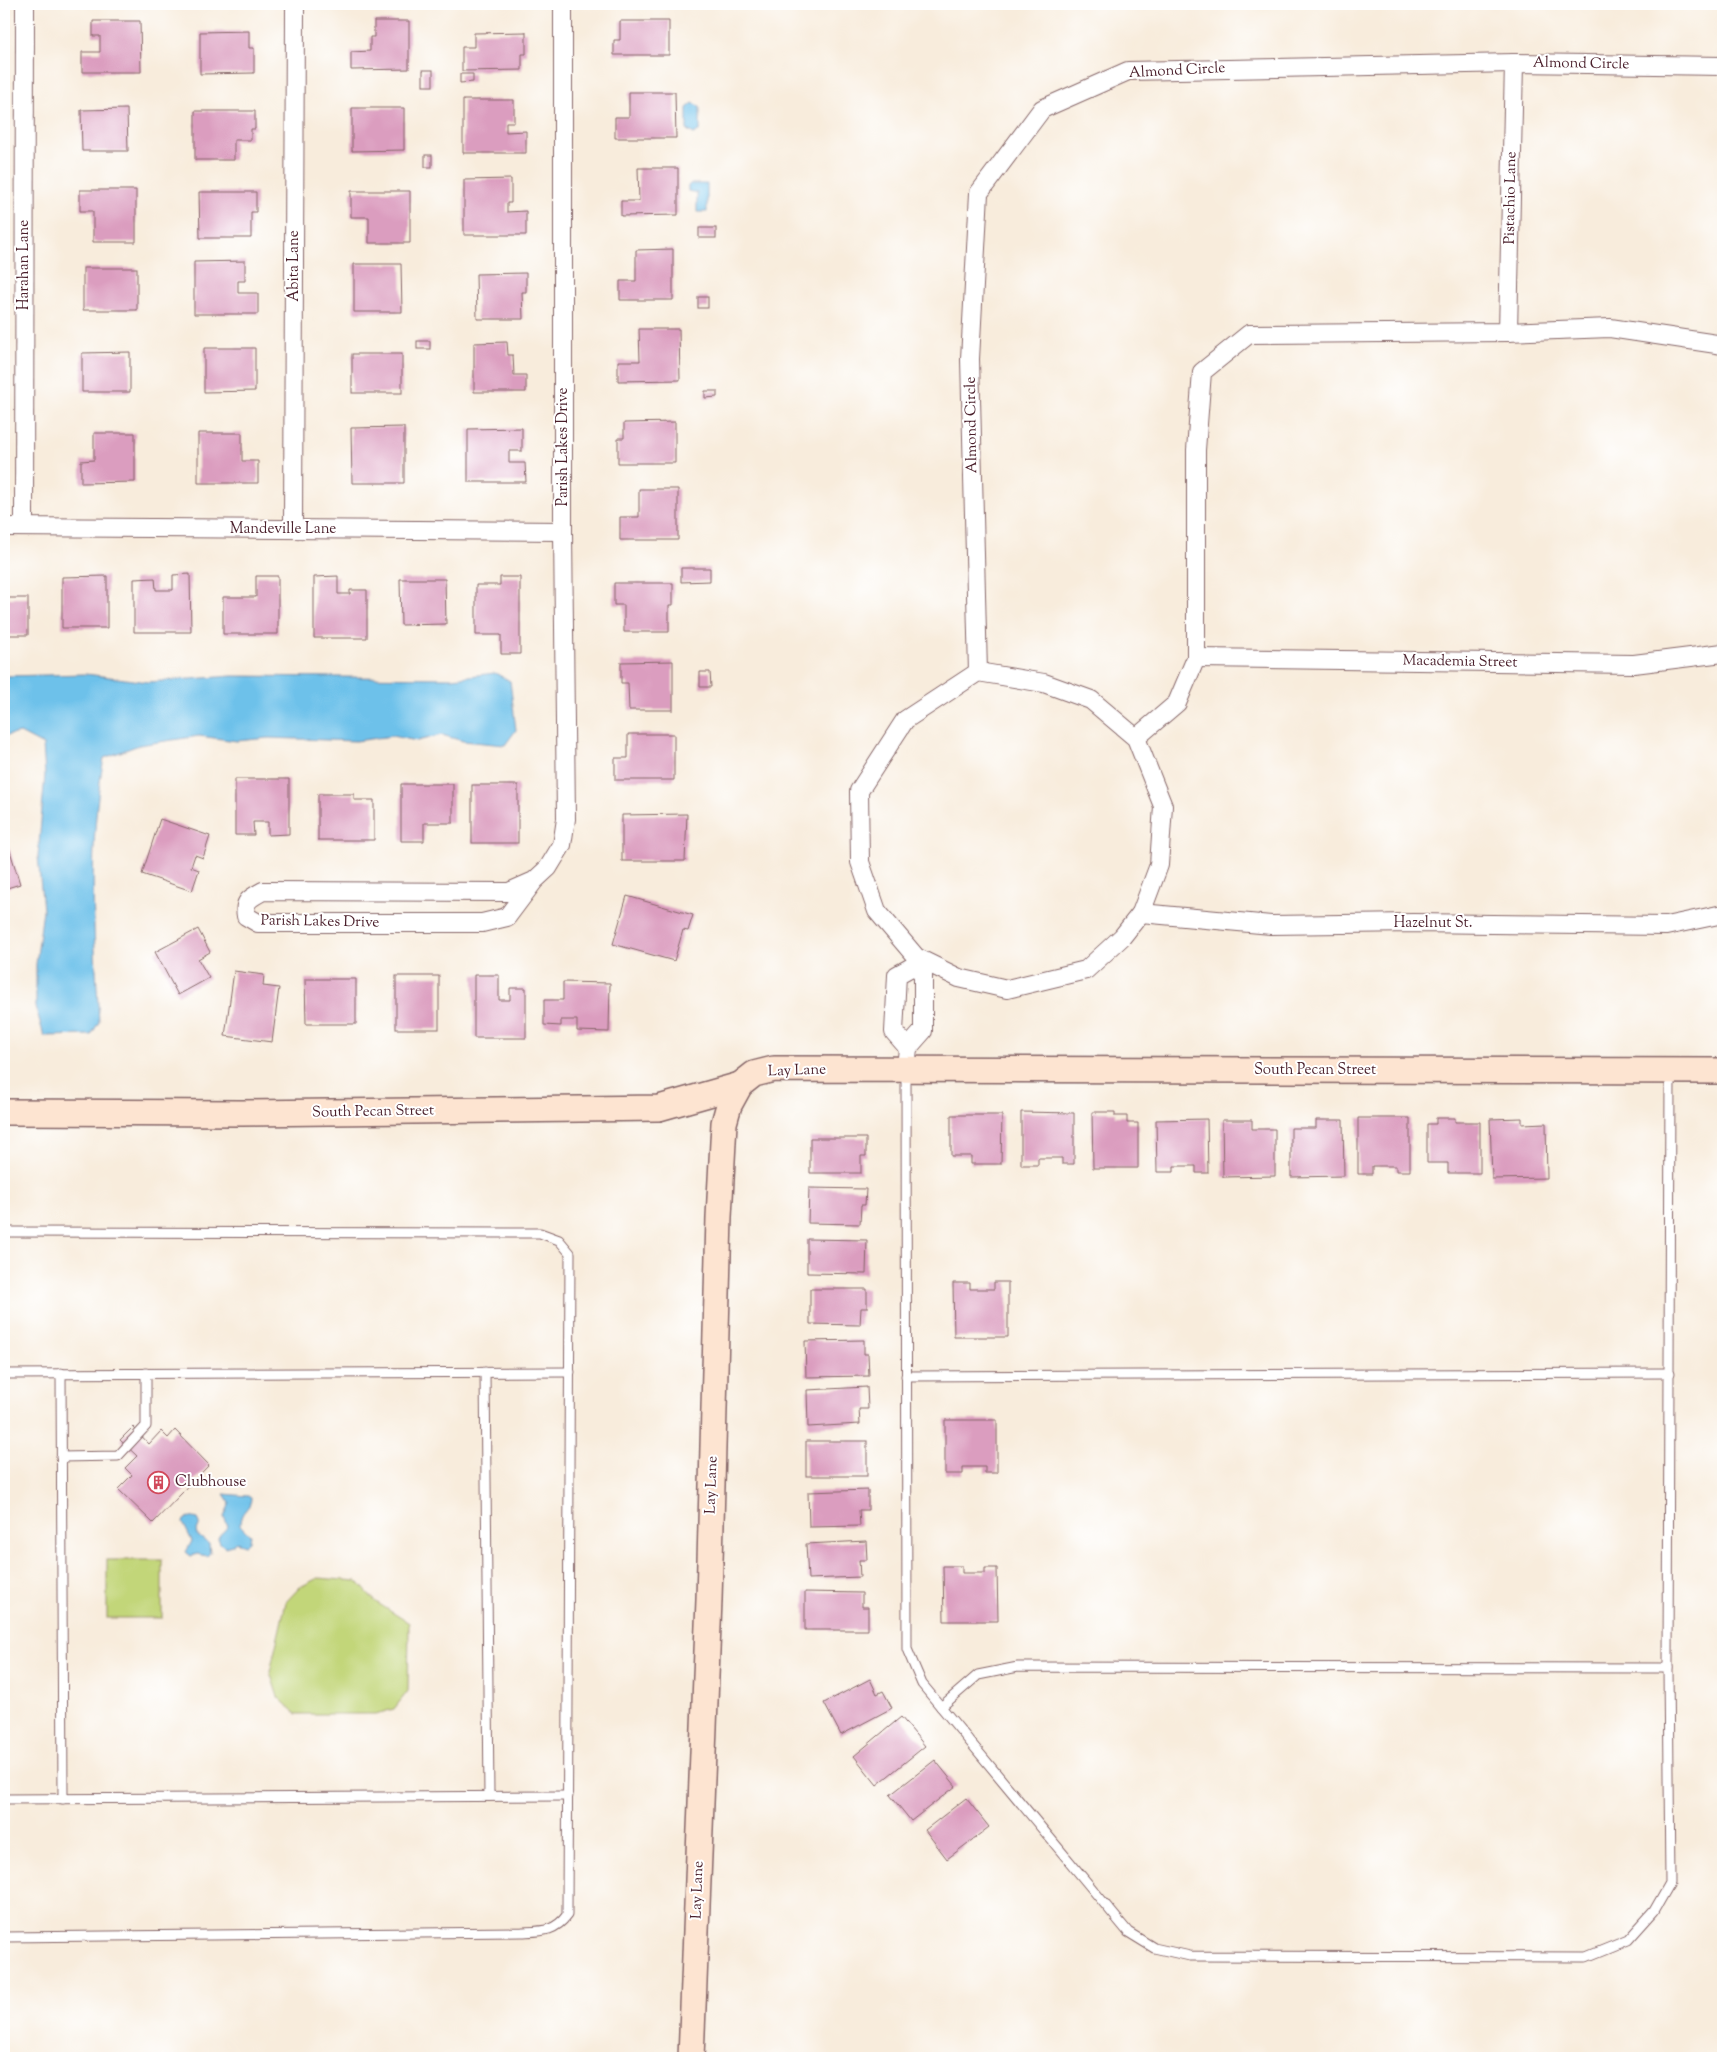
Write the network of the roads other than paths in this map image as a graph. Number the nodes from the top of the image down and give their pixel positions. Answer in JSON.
{"nodes":[{"id":1,"x":25,"y":4,"type":"edge"},
{"id":2,"x":294,"y":4,"type":"edge"},
{"id":3,"x":563,"y":4,"type":"edge"},
{"id":4,"x":1514,"y":63,"type":"junction"},
{"id":5,"x":1723,"y":66,"type":"edge"},
{"id":6,"x":1508,"y":332,"type":"junction"},
{"id":7,"x":1723,"y":345,"type":"edge"},
{"id":8,"x":4,"y":526,"type":"edge"},
{"id":9,"x":24,"y":526,"type":"junction"},
{"id":10,"x":293,"y":529,"type":"junction"},
{"id":11,"x":563,"y":530,"type":"junction"},
{"id":12,"x":1723,"y":653,"type":"edge"},
{"id":13,"x":1196,"y":658,"type":"junction"},
{"id":14,"x":978,"y":672,"type":"junction"},
{"id":15,"x":1136,"y":738,"type":"junction"},
{"id":16,"x":534,"y":881,"type":"junction"},
{"id":17,"x":1141,"y":913,"type":"junction"},
{"id":18,"x":1723,"y":914,"type":"edge"},
{"id":19,"x":915,"y":961,"type":"junction"},
{"id":20,"x":907,"y":1058,"type":"junction"},
{"id":21,"x":1670,"y":1071,"type":"junction"},
{"id":22,"x":1723,"y":1071,"type":"edge"},
{"id":23,"x":740,"y":1085,"type":"junction"},
{"id":24,"x":4,"y":1112,"type":"edge"},
{"id":25,"x":4,"y":1232,"type":"edge"},
{"id":26,"x":485,"y":1372,"type":"junction"},
{"id":27,"x":570,"y":1372,"type":"junction"},
{"id":28,"x":61,"y":1373,"type":"junction"},
{"id":29,"x":146,"y":1373,"type":"junction"},
{"id":30,"x":1670,"y":1373,"type":"junction"},
{"id":31,"x":4,"y":1374,"type":"edge"},
{"id":32,"x":906,"y":1376,"type":"junction"},
{"id":33,"x":61,"y":1457,"type":"junction"},
{"id":34,"x":1668,"y":1668,"type":"junction"},
{"id":35,"x":941,"y":1707,"type":"junction"},
{"id":36,"x":489,"y":1796,"type":"junction"},
{"id":37,"x":568,"y":1796,"type":"junction"},
{"id":38,"x":4,"y":1799,"type":"edge"},
{"id":39,"x":63,"y":1799,"type":"junction"},
{"id":40,"x":4,"y":1937,"type":"edge"},
{"id":41,"x":691,"y":2058,"type":"edge"}],
"edges":[{"from":1,"to":9,"type":"street","name":"Harahan Lane"},
{"from":2,"to":10,"type":"street","name":"Abita Lane"},
{"from":3,"to":11,"type":"street","name":"Parish Lakes Drive"},
{"from":4,"to":5,"type":"street","name":"Almond Circle"},
{"from":4,"to":6,"type":"street","name":"Pistachio Lane"},
{"from":4,"to":14,"type":"street","name":"Almond Circle"},
{"from":6,"to":7,"type":"street"},
{"from":6,"to":13,"type":"street"},
{"from":8,"to":9,"type":"street","name":"Mandeville Lane"},
{"from":9,"to":10,"type":"street","name":"Mandeville Lane"},
{"from":10,"to":11,"type":"street","name":"Mandeville Lane"},
{"from":11,"to":16,"type":"street","name":"Parish Lakes Drive"},
{"from":12,"to":13,"type":"street","name":"Macademia Street"},
{"from":13,"to":15,"type":"street"},
{"from":14,"to":15,"type":"street"},
{"from":14,"to":19,"type":"street"},
{"from":15,"to":17,"type":"street"},
{"from":16,"to":16,"type":"street","name":"Parish Lakes Drive"},
{"from":17,"to":18,"type":"street","name":"Hazelnut St."},
{"from":17,"to":19,"type":"street"},
{"from":19,"to":20,"type":"street"},
{"from":19,"to":20,"type":"street"},
{"from":20,"to":21,"type":"street","name":"South Pecan Street"},
{"from":20,"to":23,"type":"street","name":"Lay Lane"},
{"from":20,"to":32,"type":"lane"},
{"from":21,"to":22,"type":"street","name":"South Pecan Street"},
{"from":21,"to":30,"type":"lane"},
{"from":23,"to":24,"type":"street","name":"South Pecan Street"},
{"from":23,"to":41,"type":"street","name":"Lay Lane"},
{"from":25,"to":27,"type":"lane"},
{"from":26,"to":27,"type":"lane"},
{"from":26,"to":29,"type":"lane"},
{"from":26,"to":36,"type":"lane"},
{"from":27,"to":37,"type":"lane"},
{"from":28,"to":29,"type":"lane"},
{"from":28,"to":31,"type":"lane"},
{"from":28,"to":33,"type":"lane"},
{"from":29,"to":33,"type":"lane"},
{"from":30,"to":32,"type":"lane"},
{"from":30,"to":34,"type":"lane"},
{"from":32,"to":35,"type":"lane"},
{"from":33,"to":39,"type":"lane"},
{"from":34,"to":35,"type":"lane"},
{"from":34,"to":35,"type":"lane"},
{"from":36,"to":37,"type":"lane"},
{"from":36,"to":39,"type":"lane"},
{"from":37,"to":40,"type":"lane"},
{"from":38,"to":39,"type":"lane"}]}
